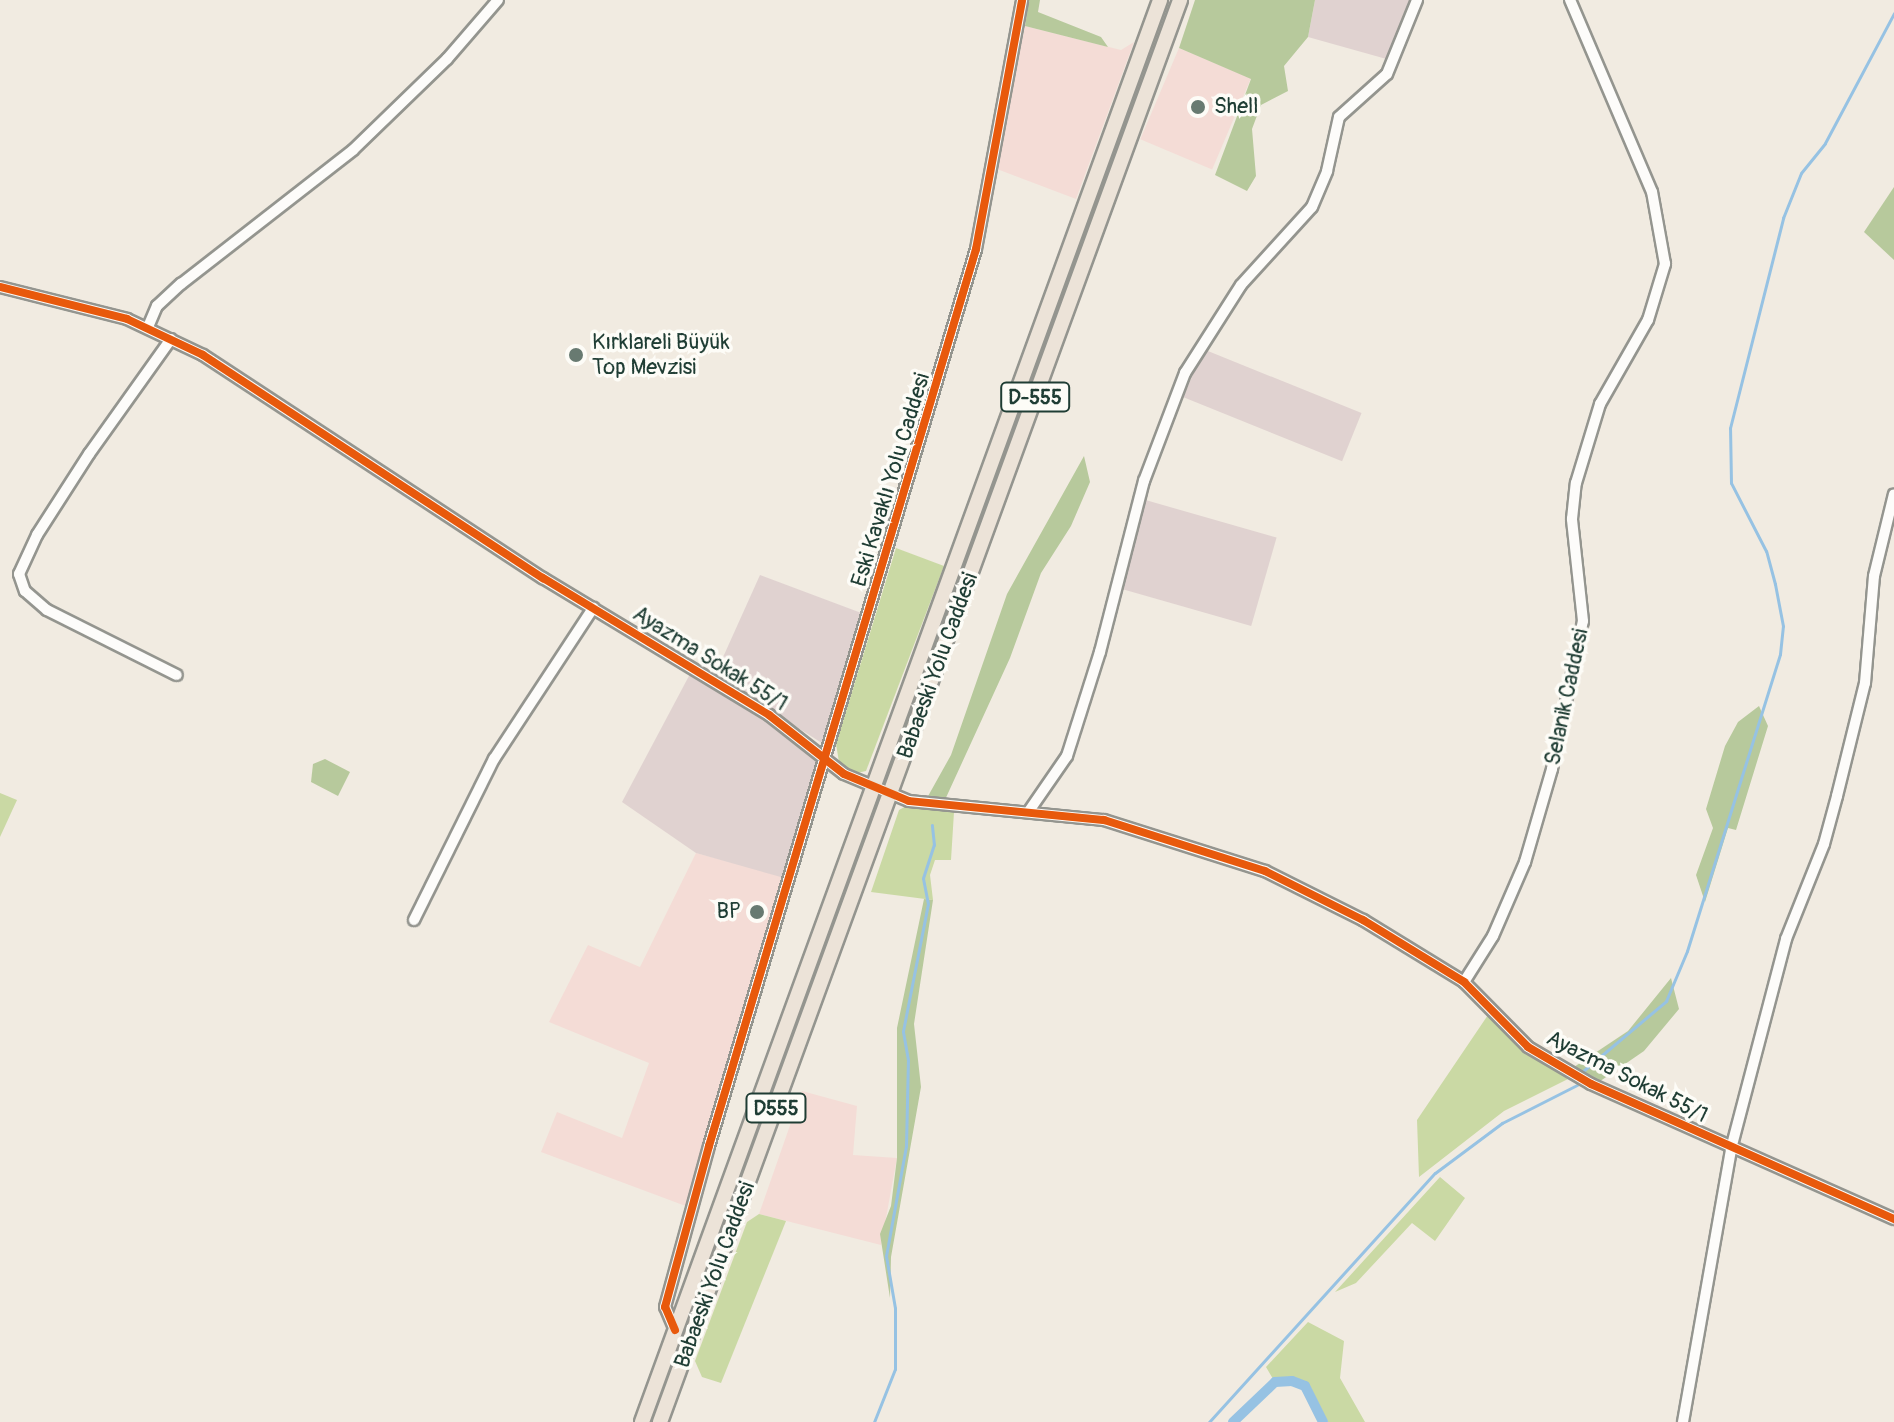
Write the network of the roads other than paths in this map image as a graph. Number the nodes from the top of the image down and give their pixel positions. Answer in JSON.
{"nodes":[{"id":1,"x":498,"y":0,"type":"edge"},
{"id":2,"x":1022,"y":0,"type":"edge"},
{"id":3,"x":1160,"y":0,"type":"edge"},
{"id":4,"x":1180,"y":0,"type":"edge"},
{"id":5,"x":1417,"y":0,"type":"edge"},
{"id":6,"x":1570,"y":0,"type":"edge"},
{"id":7,"x":0,"y":287,"type":"edge"},
{"id":8,"x":148,"y":327,"type":"junction"},
{"id":9,"x":171,"y":339,"type":"junction"},
{"id":10,"x":1894,"y":494,"type":"edge"},
{"id":11,"x":593,"y":608,"type":"junction"},
{"id":12,"x":177,"y":675,"type":"dead end"},
{"id":13,"x":826,"y":757,"type":"junction"},
{"id":14,"x":874,"y":788,"type":"junction"},
{"id":15,"x":892,"y":795,"type":"junction"},
{"id":16,"x":1029,"y":811,"type":"junction"},
{"id":17,"x":414,"y":920,"type":"dead end"},
{"id":18,"x":1464,"y":982,"type":"junction"},
{"id":19,"x":1731,"y":1149,"type":"junction"},
{"id":20,"x":1894,"y":1219,"type":"edge"},
{"id":21,"x":675,"y":1330,"type":"junction"},
{"id":22,"x":642,"y":1422,"type":"edge"},
{"id":23,"x":660,"y":1422,"type":"edge"},
{"id":24,"x":1683,"y":1422,"type":"edge"}],
"edges":[{"from":1,"to":8,"type":"street"},
{"from":2,"to":13,"type":"street","name":"Eski Kavaklı Yolu Caddesi"},
{"from":3,"to":14,"type":"highway","name":"Babaeski Yolu Caddesi","number":"D-555"},
{"from":4,"to":15,"type":"highway","name":"Babaeski Yolu Caddesi","number":"D-555"},
{"from":5,"to":16,"type":"street"},
{"from":6,"to":18,"type":"street","name":"Selanik Caddesi"},
{"from":7,"to":8,"type":"street","name":"Ayazma Sokak 55/1"},
{"from":8,"to":9,"type":"street","name":"Ayazma Sokak 55/1"},
{"from":9,"to":11,"type":"street","name":"Ayazma Sokak 55/1"},
{"from":9,"to":12,"type":"street"},
{"from":10,"to":19,"type":"street"},
{"from":11,"to":13,"type":"street","name":"Ayazma Sokak 55/1"},
{"from":11,"to":17,"type":"street"},
{"from":13,"to":14,"type":"street","name":"Ayazma Sokak 55/1"},
{"from":13,"to":21,"type":"street","name":"Eski Kavaklı Yolu Caddesi"},
{"from":14,"to":15,"type":"street","name":"Ayazma Sokak 55/1"},
{"from":14,"to":21,"type":"highway","name":"Babaeski Yolu Caddesi","number":"D555"},
{"from":15,"to":16,"type":"street","name":"Ayazma Sokak 55/1"},
{"from":15,"to":23,"type":"highway","name":"Babaeski Yolu Caddesi","number":"D555"},
{"from":16,"to":18,"type":"street","name":"Ayazma Sokak 55/1"},
{"from":18,"to":19,"type":"street","name":"Ayazma Sokak 55/1"},
{"from":19,"to":20,"type":"street","name":"Ayazma Sokak 55/1"},
{"from":19,"to":24,"type":"street"},
{"from":21,"to":22,"type":"highway","name":"Babaeski Yolu Caddesi","number":"D555"}]}
